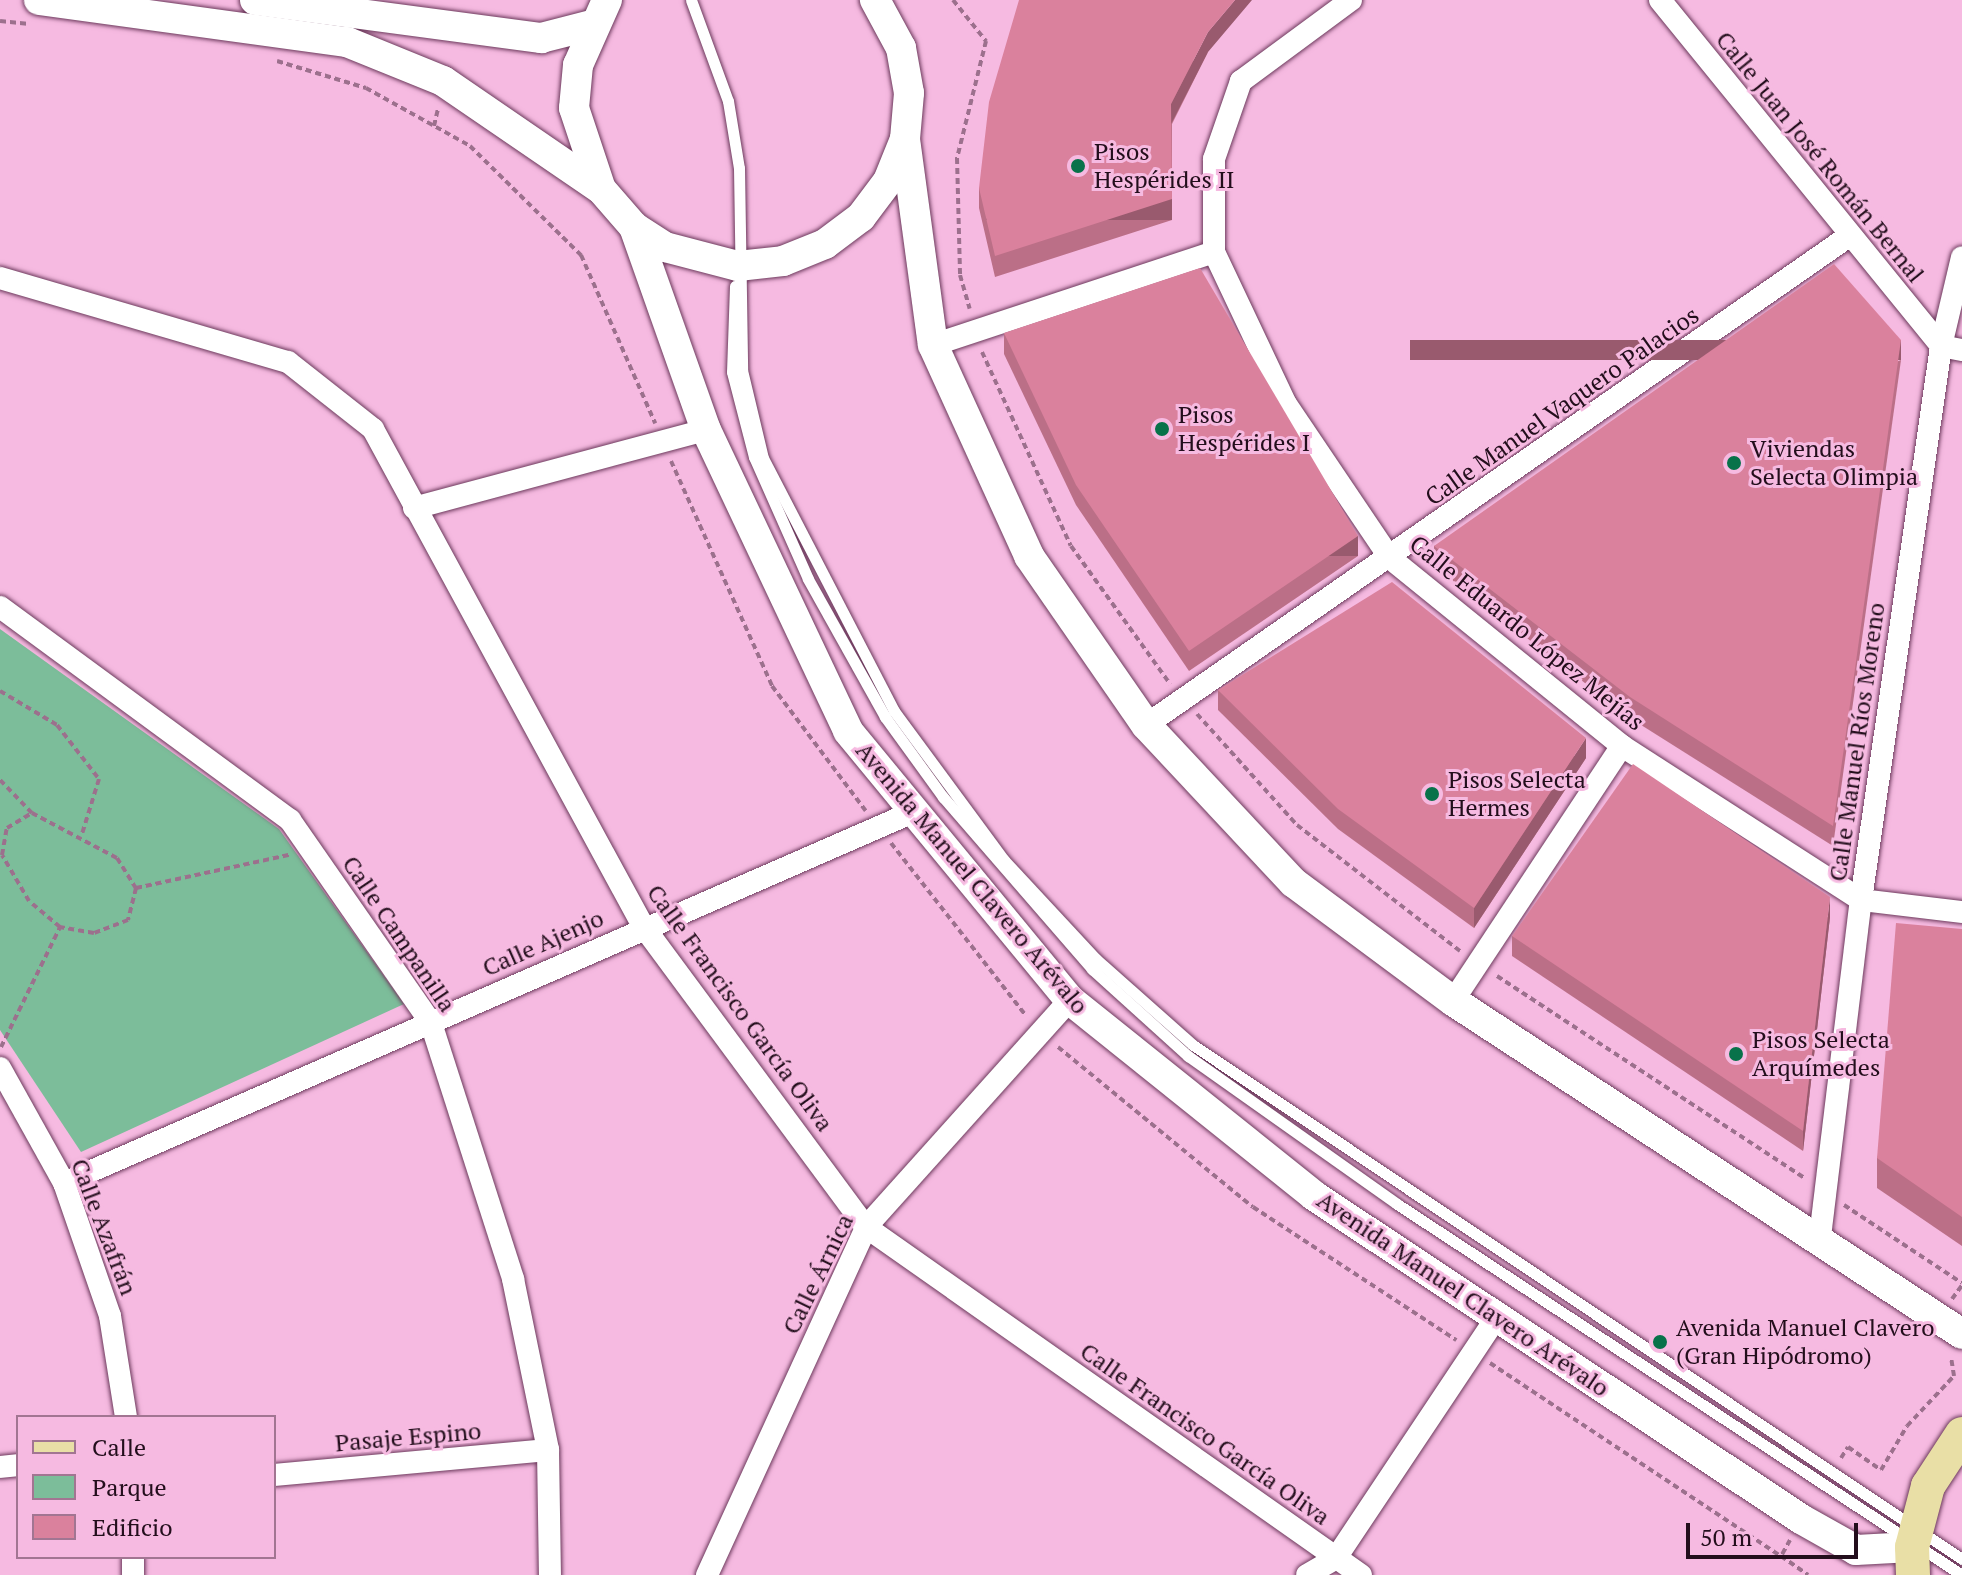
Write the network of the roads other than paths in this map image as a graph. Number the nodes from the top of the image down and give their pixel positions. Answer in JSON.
{"nodes":[{"id":1,"x":39,"y":0,"type":"edge"},
{"id":2,"x":255,"y":0,"type":"edge"},
{"id":3,"x":691,"y":0,"type":"edge"},
{"id":4,"x":1351,"y":0,"type":"edge"},
{"id":5,"x":1660,"y":0,"type":"edge"},
{"id":6,"x":881,"y":2,"type":"edge"},
{"id":7,"x":599,"y":12,"type":"edge"},
{"id":8,"x":905,"y":139,"type":"junction"},
{"id":9,"x":601,"y":189,"type":"junction"},
{"id":10,"x":634,"y":227,"type":"junction"},
{"id":11,"x":1849,"y":236,"type":"junction"},
{"id":12,"x":1214,"y":252,"type":"junction"},
{"id":13,"x":1962,"y":257,"type":"edge"},
{"id":14,"x":738,"y":266,"type":"junction"},
{"id":15,"x":0,"y":278,"type":"edge"},
{"id":16,"x":933,"y":345,"type":"junction"},
{"id":17,"x":1952,"y":348,"type":"edge"},
{"id":18,"x":706,"y":430,"type":"junction"},
{"id":19,"x":414,"y":508,"type":"junction"},
{"id":20,"x":1390,"y":558,"type":"junction"},
{"id":21,"x":0,"y":607,"type":"edge"},
{"id":22,"x":1146,"y":725,"type":"junction"},
{"id":23,"x":1622,"y":746,"type":"junction"},
{"id":24,"x":913,"y":812,"type":"junction"},
{"id":25,"x":1861,"y":900,"type":"junction"},
{"id":26,"x":1962,"y":912,"type":"edge"},
{"id":27,"x":643,"y":926,"type":"junction"},
{"id":28,"x":1070,"y":1000,"type":"junction"},
{"id":29,"x":1453,"y":1001,"type":"junction"},
{"id":30,"x":431,"y":1023,"type":"junction"},
{"id":31,"x":0,"y":1068,"type":"edge"},
{"id":32,"x":64,"y":1183,"type":"junction"},
{"id":33,"x":866,"y":1227,"type":"junction"},
{"id":34,"x":1820,"y":1237,"type":"junction"},
{"id":35,"x":1497,"y":1317,"type":"junction"},
{"id":36,"x":1950,"y":1334,"type":"edge"},
{"id":37,"x":126,"y":1415,"type":"edge"},
{"id":38,"x":1962,"y":1434,"type":"edge"},
{"id":39,"x":548,"y":1450,"type":"junction"},
{"id":40,"x":276,"y":1475,"type":"edge"},
{"id":41,"x":1914,"y":1547,"type":"edge"},
{"id":42,"x":1336,"y":1558,"type":"junction"},
{"id":43,"x":1962,"y":1559,"type":"edge"},
{"id":44,"x":550,"y":1575,"type":"edge"},
{"id":45,"x":707,"y":1575,"type":"edge"},
{"id":46,"x":1307,"y":1575,"type":"edge"},
{"id":47,"x":1361,"y":1575,"type":"edge"},
{"id":48,"x":1962,"y":1575,"type":"edge"}],
"edges":[{"from":1,"to":9,"type":"main road"},
{"from":2,"to":7,"type":"main road"},
{"from":3,"to":14,"type":"lane"},
{"from":4,"to":12,"type":"street","name":"Calle Eduardo López Mejías"},
{"from":5,"to":11,"type":"street","name":"Calle Juan José Román Bernal"},
{"from":6,"to":8,"type":"main road"},
{"from":7,"to":9,"type":"main road"},
{"from":8,"to":14,"type":"main road"},
{"from":8,"to":16,"type":"main road"},
{"from":9,"to":10,"type":"main road"},
{"from":10,"to":14,"type":"main road"},
{"from":10,"to":18,"type":"main road","name":"Avenida Manuel Clavero Arévalo"},
{"from":11,"to":17,"type":"street","name":"Calle Juan José Román Bernal"},
{"from":11,"to":20,"type":"street","name":"Calle Manuel Vaquero Palacios"},
{"from":12,"to":16,"type":"street"},
{"from":12,"to":20,"type":"street","name":"Calle Eduardo López Mejías"},
{"from":13,"to":17,"type":"street","name":"Calle Manuel Ríos Moreno"},
{"from":14,"to":41,"type":"lane"},
{"from":14,"to":41,"type":"lane"},
{"from":15,"to":19,"type":"street","name":"Calle Francisco García Oliva"},
{"from":16,"to":22,"type":"main road"},
{"from":17,"to":25,"type":"street","name":"Calle Manuel Ríos Moreno"},
{"from":18,"to":19,"type":"street"},
{"from":18,"to":24,"type":"main road","name":"Avenida Manuel Clavero Arévalo"},
{"from":19,"to":27,"type":"street","name":"Calle Francisco García Oliva"},
{"from":20,"to":22,"type":"street","name":"Calle Manuel Vaquero Palacios"},
{"from":20,"to":23,"type":"street","name":"Calle Eduardo López Mejías"},
{"from":21,"to":30,"type":"street","name":"Calle Campanilla"},
{"from":22,"to":29,"type":"main road"},
{"from":23,"to":25,"type":"street","name":"Calle Eduardo López Mejías"},
{"from":23,"to":29,"type":"street"},
{"from":24,"to":27,"type":"street","name":"Calle Ajenjo"},
{"from":24,"to":28,"type":"main road","name":"Avenida Manuel Clavero Arévalo"},
{"from":25,"to":26,"type":"street","name":"Calle Eduardo López Mejías"},
{"from":25,"to":34,"type":"street","name":"Calle Manuel Ríos Moreno"},
{"from":27,"to":30,"type":"street","name":"Calle Ajenjo"},
{"from":27,"to":33,"type":"street","name":"Calle Francisco García Oliva"},
{"from":28,"to":33,"type":"street","name":"Calle Árnica"},
{"from":28,"to":35,"type":"main road","name":"Avenida Manuel Clavero Arévalo"},
{"from":29,"to":34,"type":"main road"},
{"from":30,"to":32,"type":"street","name":"Calle Ajenjo"},
{"from":30,"to":39,"type":"street","name":"Calle Campanilla"},
{"from":31,"to":32,"type":"street","name":"Calle Azafrán"},
{"from":32,"to":37,"type":"street","name":"Calle Azafrán"},
{"from":33,"to":42,"type":"street","name":"Calle Francisco García Oliva"},
{"from":33,"to":45,"type":"street","name":"Calle Árnica"},
{"from":34,"to":36,"type":"main road"},
{"from":35,"to":41,"type":"main road","name":"Avenida Manuel Clavero Arévalo"},
{"from":35,"to":42,"type":"street"},
{"from":38,"to":41,"type":"main road"},
{"from":39,"to":40,"type":"street","name":"Pasaje Espino"},
{"from":39,"to":44,"type":"street","name":"Calle Campanilla"},
{"from":41,"to":43,"type":"lane"},
{"from":41,"to":48,"type":"lane"},
{"from":42,"to":46,"type":"street"},
{"from":42,"to":47,"type":"street","name":"Calle Francisco García Oliva"}]}
